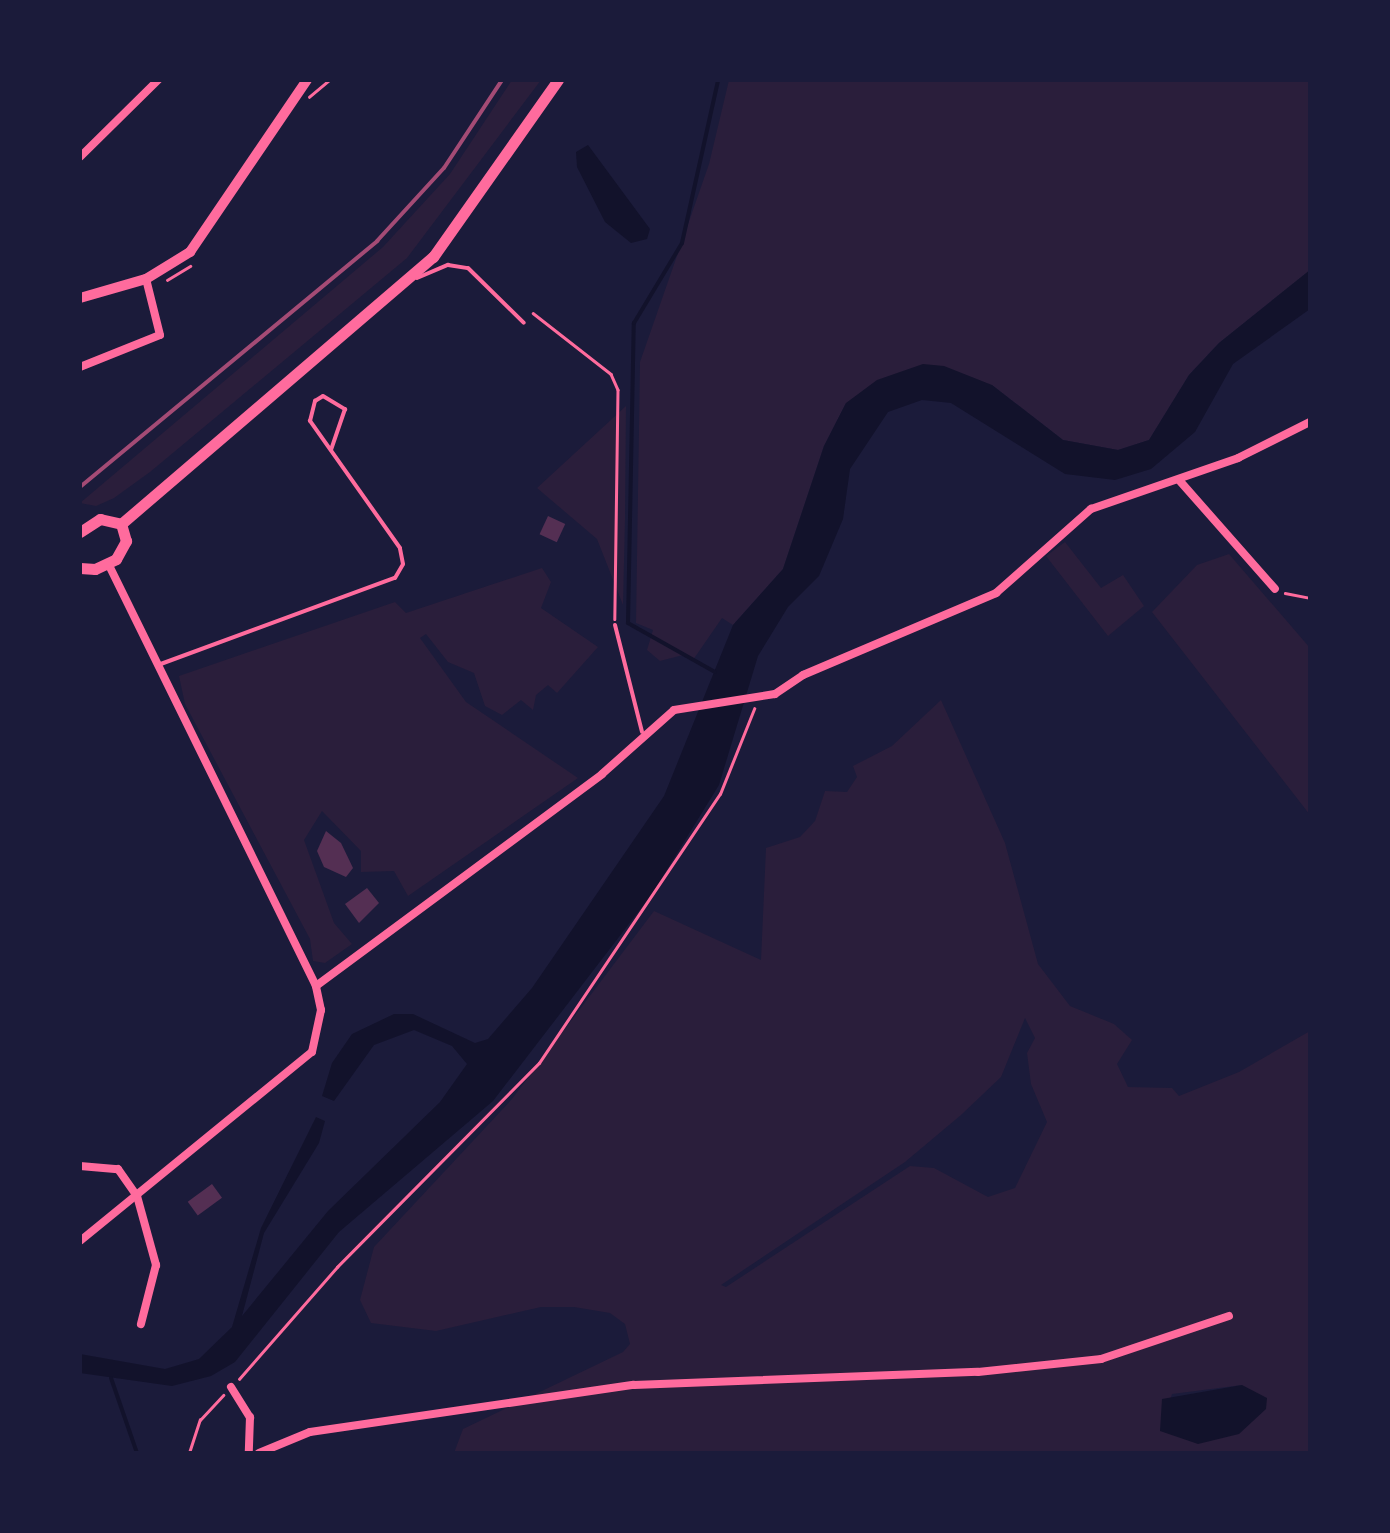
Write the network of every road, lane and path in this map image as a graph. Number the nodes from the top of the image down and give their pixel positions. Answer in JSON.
{"nodes":[{"id":1,"x":158,"y":80,"type":"edge"},
{"id":2,"x":307,"y":80,"type":"edge"},
{"id":3,"x":558,"y":80,"type":"edge"},
{"id":4,"x":80,"y":157,"type":"edge"},
{"id":5,"x":146,"y":279,"type":"junction"},
{"id":6,"x":408,"y":281,"type":"junction"},
{"id":7,"x":80,"y":298,"type":"edge"},
{"id":8,"x":533,"y":313,"type":"dead end"},
{"id":9,"x":524,"y":324,"type":"dead end"},
{"id":10,"x":80,"y":367,"type":"edge"},
{"id":11,"x":1310,"y":422,"type":"edge"},
{"id":12,"x":331,"y":450,"type":"junction"},
{"id":13,"x":1179,"y":480,"type":"junction"},
{"id":14,"x":121,"y":524,"type":"junction"},
{"id":15,"x":80,"y":532,"type":"edge"},
{"id":16,"x":108,"y":564,"type":"junction"},
{"id":17,"x":80,"y":568,"type":"edge"},
{"id":18,"x":1275,"y":588,"type":"joint"},
{"id":19,"x":1310,"y":598,"type":"edge"},
{"id":20,"x":614,"y":625,"type":"joint"},
{"id":21,"x":158,"y":665,"type":"junction"},
{"id":22,"x":758,"y":700,"type":"junction"},
{"id":23,"x":642,"y":732,"type":"junction"},
{"id":24,"x":316,"y":986,"type":"junction"},
{"id":25,"x":80,"y":1166,"type":"edge"},
{"id":26,"x":137,"y":1196,"type":"junction"},
{"id":27,"x":80,"y":1241,"type":"edge"},
{"id":28,"x":1229,"y":1316,"type":"dead end"},
{"id":29,"x":141,"y":1324,"type":"dead end"},
{"id":30,"x":231,"y":1387,"type":"junction"},
{"id":31,"x":189,"y":1453,"type":"edge"},
{"id":32,"x":250,"y":1453,"type":"edge"},
{"id":33,"x":259,"y":1453,"type":"edge"}],
"edges":[{"from":1,"to":4,"type":"street"},
{"from":2,"to":5,"type":"main road"},
{"from":3,"to":6,"type":"main road"},
{"from":5,"to":7,"type":"main road"},
{"from":5,"to":10,"type":"street"},
{"from":6,"to":9,"type":"lane"},
{"from":6,"to":14,"type":"main road"},
{"from":8,"to":20,"type":"path"},
{"from":11,"to":13,"type":"street"},
{"from":12,"to":12,"type":"lane"},
{"from":12,"to":21,"type":"lane"},
{"from":13,"to":18,"type":"street"},
{"from":13,"to":22,"type":"street"},
{"from":14,"to":15,"type":"main road"},
{"from":14,"to":16,"type":"main road"},
{"from":16,"to":17,"type":"main road"},
{"from":16,"to":21,"type":"street"},
{"from":18,"to":19,"type":"path"},
{"from":20,"to":23,"type":"lane"},
{"from":21,"to":24,"type":"street"},
{"from":22,"to":23,"type":"street"},
{"from":22,"to":30,"type":"path"},
{"from":23,"to":24,"type":"street"},
{"from":24,"to":26,"type":"street"},
{"from":25,"to":26,"type":"street"},
{"from":26,"to":27,"type":"street"},
{"from":26,"to":29,"type":"street"},
{"from":28,"to":33,"type":"street"},
{"from":30,"to":31,"type":"path"},
{"from":30,"to":32,"type":"street"}]}
